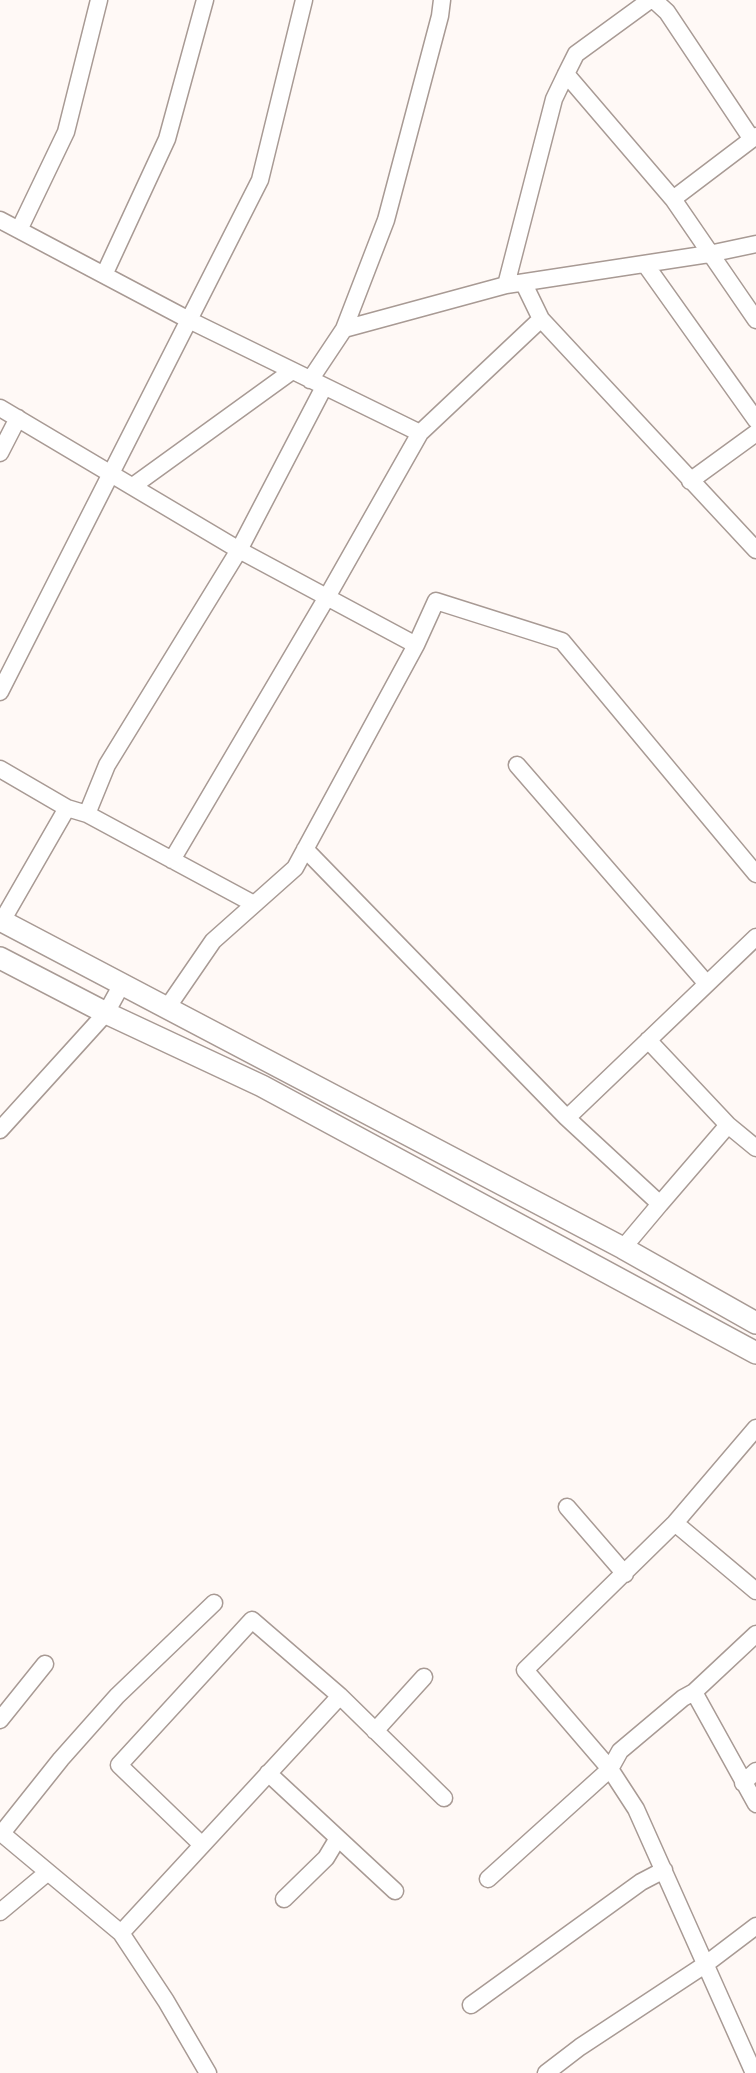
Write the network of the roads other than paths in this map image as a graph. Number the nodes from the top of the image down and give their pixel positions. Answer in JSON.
{"nodes":[{"id":1,"x":99,"y":0,"type":"edge"},
{"id":2,"x":205,"y":0,"type":"edge"},
{"id":3,"x":304,"y":0,"type":"edge"},
{"id":4,"x":442,"y":0,"type":"edge"},
{"id":5,"x":650,"y":0,"type":"edge"},
{"id":6,"x":654,"y":0,"type":"edge"},
{"id":7,"x":566,"y":74,"type":"junction"},
{"id":8,"x":754,"y":137,"type":"edge"},
{"id":9,"x":673,"y":199,"type":"junction"},
{"id":10,"x":0,"y":220,"type":"edge"},
{"id":11,"x":19,"y":230,"type":"junction"},
{"id":12,"x":756,"y":244,"type":"edge"},
{"id":13,"x":709,"y":254,"type":"junction"},
{"id":14,"x":645,"y":264,"type":"junction"},
{"id":15,"x":104,"y":275,"type":"junction"},
{"id":16,"x":524,"y":284,"type":"junction"},
{"id":17,"x":506,"y":285,"type":"junction"},
{"id":18,"x":541,"y":319,"type":"junction"},
{"id":19,"x":189,"y":320,"type":"junction"},
{"id":20,"x":756,"y":320,"type":"edge"},
{"id":21,"x":344,"y":329,"type":"junction"},
{"id":22,"x":292,"y":371,"type":"junction"},
{"id":23,"x":317,"y":383,"type":"junction"},
{"id":24,"x":0,"y":408,"type":"edge"},
{"id":25,"x":18,"y":418,"type":"junction"},
{"id":26,"x":756,"y":420,"type":"edge"},
{"id":27,"x":420,"y":433,"type":"junction"},
{"id":28,"x":756,"y":434,"type":"edge"},
{"id":29,"x":0,"y":452,"type":"edge"},
{"id":30,"x":112,"y":473,"type":"junction"},
{"id":31,"x":690,"y":481,"type":"junction"},
{"id":32,"x":132,"y":486,"type":"junction"},
{"id":33,"x":239,"y":550,"type":"junction"},
{"id":34,"x":756,"y":550,"type":"edge"},
{"id":35,"x":327,"y":598,"type":"junction"},
{"id":36,"x":416,"y":645,"type":"junction"},
{"id":37,"x":0,"y":692,"type":"edge"},
{"id":38,"x":517,"y":765,"type":"dead end"},
{"id":39,"x":0,"y":769,"type":"edge"},
{"id":40,"x":67,"y":808,"type":"junction"},
{"id":41,"x":86,"y":814,"type":"junction"},
{"id":42,"x":305,"y":850,"type":"junction"},
{"id":43,"x":172,"y":860,"type":"junction"},
{"id":44,"x":756,"y":874,"type":"edge"},
{"id":45,"x":254,"y":904,"type":"junction"},
{"id":46,"x":1,"y":920,"type":"edge"},
{"id":47,"x":756,"y":937,"type":"edge"},
{"id":48,"x":0,"y":958,"type":"edge"},
{"id":49,"x":122,"y":984,"type":"junction"},
{"id":50,"x":707,"y":984,"type":"junction"},
{"id":51,"x":167,"y":1008,"type":"junction"},
{"id":52,"x":106,"y":1013,"type":"junction"},
{"id":53,"x":648,"y":1040,"type":"junction"},
{"id":54,"x":567,"y":1118,"type":"junction"},
{"id":55,"x":728,"y":1125,"type":"junction"},
{"id":56,"x":0,"y":1130,"type":"edge"},
{"id":57,"x":756,"y":1148,"type":"edge"},
{"id":58,"x":660,"y":1204,"type":"junction"},
{"id":59,"x":623,"y":1248,"type":"junction"},
{"id":60,"x":756,"y":1323,"type":"edge"},
{"id":61,"x":756,"y":1353,"type":"edge"},
{"id":62,"x":756,"y":1428,"type":"edge"},
{"id":63,"x":567,"y":1507,"type":"dead end"},
{"id":64,"x":675,"y":1523,"type":"junction"},
{"id":65,"x":625,"y":1574,"type":"junction"},
{"id":66,"x":756,"y":1591,"type":"edge"},
{"id":67,"x":214,"y":1603,"type":"dead end"},
{"id":68,"x":756,"y":1634,"type":"edge"},
{"id":69,"x":45,"y":1664,"type":"dead end"},
{"id":70,"x":424,"y":1677,"type":"dead end"},
{"id":71,"x":694,"y":1692,"type":"junction"},
{"id":72,"x":340,"y":1696,"type":"junction"},
{"id":73,"x":0,"y":1720,"type":"edge"},
{"id":74,"x":375,"y":1730,"type":"junction"},
{"id":75,"x":610,"y":1769,"type":"junction"},
{"id":76,"x":756,"y":1771,"type":"edge"},
{"id":77,"x":268,"y":1774,"type":"junction"},
{"id":78,"x":743,"y":1783,"type":"junction"},
{"id":79,"x":444,"y":1798,"type":"dead end"},
{"id":80,"x":756,"y":1804,"type":"edge"},
{"id":81,"x":1,"y":1832,"type":"edge"},
{"id":82,"x":338,"y":1838,"type":"junction"},
{"id":83,"x":202,"y":1845,"type":"junction"},
{"id":84,"x":664,"y":1870,"type":"junction"},
{"id":85,"x":48,"y":1872,"type":"junction"},
{"id":86,"x":488,"y":1879,"type":"dead end"},
{"id":87,"x":395,"y":1891,"type":"dead end"},
{"id":88,"x":284,"y":1898,"type":"dead end"},
{"id":89,"x":0,"y":1912,"type":"edge"},
{"id":90,"x":756,"y":1926,"type":"edge"},
{"id":91,"x":121,"y":1933,"type":"junction"},
{"id":92,"x":706,"y":1964,"type":"junction"},
{"id":93,"x":471,"y":2005,"type":"dead end"},
{"id":94,"x":753,"y":2071,"type":"edge"},
{"id":95,"x":208,"y":2073,"type":"edge"},
{"id":96,"x":546,"y":2073,"type":"edge"}],
"edges":[{"from":1,"to":11,"type":"street"},
{"from":2,"to":15,"type":"street"},
{"from":3,"to":19,"type":"street"},
{"from":4,"to":21,"type":"street"},
{"from":5,"to":7,"type":"street"},
{"from":6,"to":8,"type":"street"},
{"from":7,"to":9,"type":"street"},
{"from":7,"to":17,"type":"street"},
{"from":8,"to":9,"type":"street"},
{"from":9,"to":13,"type":"street"},
{"from":10,"to":11,"type":"street"},
{"from":11,"to":15,"type":"street"},
{"from":12,"to":13,"type":"street"},
{"from":13,"to":14,"type":"street"},
{"from":13,"to":20,"type":"street"},
{"from":14,"to":16,"type":"street"},
{"from":14,"to":26,"type":"street"},
{"from":15,"to":19,"type":"street"},
{"from":16,"to":17,"type":"street"},
{"from":16,"to":18,"type":"street"},
{"from":17,"to":21,"type":"street"},
{"from":18,"to":27,"type":"street"},
{"from":18,"to":31,"type":"street"},
{"from":19,"to":22,"type":"street"},
{"from":19,"to":30,"type":"street"},
{"from":21,"to":23,"type":"street"},
{"from":22,"to":23,"type":"street"},
{"from":22,"to":32,"type":"street"},
{"from":23,"to":27,"type":"street"},
{"from":23,"to":33,"type":"street"},
{"from":24,"to":25,"type":"street"},
{"from":25,"to":29,"type":"street"},
{"from":25,"to":30,"type":"street"},
{"from":27,"to":35,"type":"street"},
{"from":28,"to":31,"type":"street"},
{"from":30,"to":32,"type":"street"},
{"from":30,"to":37,"type":"street"},
{"from":31,"to":34,"type":"street"},
{"from":32,"to":33,"type":"street"},
{"from":33,"to":35,"type":"street"},
{"from":33,"to":41,"type":"street"},
{"from":35,"to":36,"type":"street"},
{"from":35,"to":43,"type":"street"},
{"from":36,"to":42,"type":"street"},
{"from":36,"to":44,"type":"street"},
{"from":38,"to":50,"type":"street"},
{"from":39,"to":40,"type":"street"},
{"from":40,"to":41,"type":"street"},
{"from":40,"to":46,"type":"street"},
{"from":41,"to":43,"type":"street"},
{"from":42,"to":45,"type":"street"},
{"from":42,"to":54,"type":"street"},
{"from":43,"to":45,"type":"street"},
{"from":45,"to":51,"type":"street"},
{"from":46,"to":49,"type":"street"},
{"from":47,"to":50,"type":"street"},
{"from":48,"to":52,"type":"street"},
{"from":49,"to":51,"type":"street"},
{"from":49,"to":52,"type":"street"},
{"from":50,"to":53,"type":"street"},
{"from":51,"to":59,"type":"street"},
{"from":52,"to":56,"type":"street"},
{"from":52,"to":61,"type":"street"},
{"from":53,"to":54,"type":"street"},
{"from":53,"to":55,"type":"street"},
{"from":54,"to":58,"type":"street"},
{"from":55,"to":57,"type":"street"},
{"from":55,"to":58,"type":"street"},
{"from":58,"to":59,"type":"street"},
{"from":59,"to":60,"type":"street"},
{"from":62,"to":64,"type":"street"},
{"from":63,"to":65,"type":"street"},
{"from":64,"to":65,"type":"street"},
{"from":64,"to":66,"type":"street"},
{"from":65,"to":75,"type":"street"},
{"from":67,"to":81,"type":"street"},
{"from":68,"to":71,"type":"street"},
{"from":69,"to":73,"type":"street"},
{"from":70,"to":74,"type":"street"},
{"from":71,"to":75,"type":"street"},
{"from":71,"to":78,"type":"street"},
{"from":72,"to":74,"type":"street"},
{"from":72,"to":77,"type":"street"},
{"from":72,"to":83,"type":"street"},
{"from":74,"to":79,"type":"street"},
{"from":75,"to":84,"type":"street"},
{"from":75,"to":86,"type":"street"},
{"from":76,"to":78,"type":"street"},
{"from":77,"to":82,"type":"street"},
{"from":77,"to":83,"type":"street"},
{"from":78,"to":80,"type":"street"},
{"from":81,"to":85,"type":"street"},
{"from":82,"to":87,"type":"street"},
{"from":82,"to":88,"type":"street"},
{"from":83,"to":91,"type":"street"},
{"from":84,"to":92,"type":"street"},
{"from":84,"to":93,"type":"street"},
{"from":85,"to":89,"type":"street"},
{"from":85,"to":91,"type":"street"},
{"from":90,"to":92,"type":"street"},
{"from":91,"to":95,"type":"street"},
{"from":92,"to":94,"type":"street"},
{"from":92,"to":96,"type":"street"}]}
